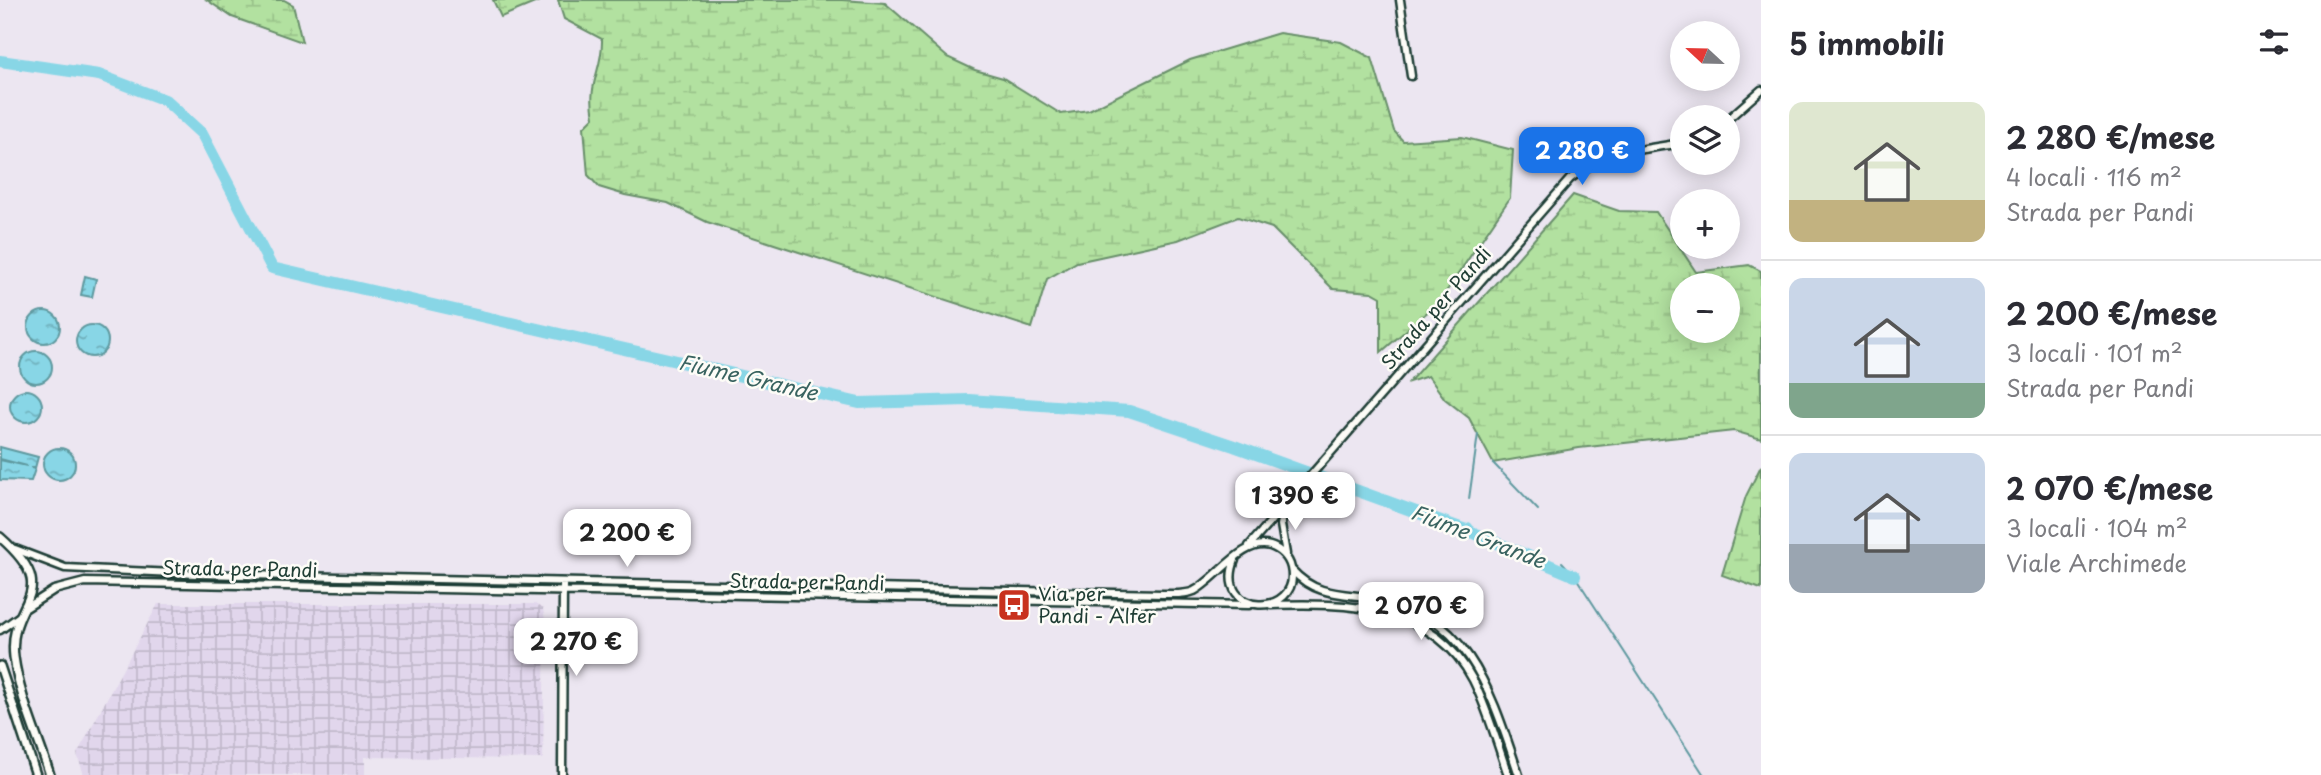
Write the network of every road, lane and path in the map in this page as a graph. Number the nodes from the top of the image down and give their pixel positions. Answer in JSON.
{"nodes":[{"id":1,"x":1400,"y":0,"type":"edge"},
{"id":2,"x":1410,"y":76,"type":"dead end"},
{"id":3,"x":1761,"y":90,"type":"edge"},
{"id":4,"x":1740,"y":109,"type":"edge"},
{"id":5,"x":1670,"y":145,"type":"edge"},
{"id":6,"x":1288,"y":502,"type":"junction"},
{"id":7,"x":2,"y":540,"type":"edge"},
{"id":8,"x":1247,"y":548,"type":"junction"},
{"id":9,"x":15,"y":549,"type":"junction"},
{"id":10,"x":1234,"y":561,"type":"junction"},
{"id":11,"x":1288,"y":561,"type":"junction"},
{"id":12,"x":1292,"y":569,"type":"junction"},
{"id":13,"x":563,"y":582,"type":"junction"},
{"id":14,"x":563,"y":593,"type":"junction"},
{"id":15,"x":1262,"y":606,"type":"junction"},
{"id":16,"x":26,"y":608,"type":"junction"},
{"id":17,"x":20,"y":615,"type":"junction"},
{"id":18,"x":0,"y":630,"type":"edge"},
{"id":19,"x":0,"y":666,"type":"edge"},
{"id":20,"x":36,"y":775,"type":"edge"},
{"id":21,"x":50,"y":775,"type":"edge"},
{"id":22,"x":562,"y":775,"type":"edge"},
{"id":23,"x":1508,"y":775,"type":"edge"},
{"id":24,"x":1518,"y":775,"type":"edge"}],
"edges":[{"from":1,"to":2,"type":"street"},
{"from":3,"to":4,"type":"street"},
{"from":5,"to":6,"type":"street","name":"Strada per Pandi"},
{"from":6,"to":8,"type":"street","name":"Strada per Pandi"},
{"from":6,"to":11,"type":"street"},
{"from":7,"to":9,"type":"street"},
{"from":8,"to":10,"type":"street","name":"Strada per Pandi"},
{"from":8,"to":11,"type":"street"},
{"from":9,"to":13,"type":"street","name":"Strada per Pandi"},
{"from":9,"to":16,"type":"street"},
{"from":10,"to":13,"type":"street","name":"Strada per Pandi"},
{"from":10,"to":15,"type":"street"},
{"from":11,"to":12,"type":"street"},
{"from":12,"to":15,"type":"street"},
{"from":12,"to":24,"type":"street"},
{"from":13,"to":14,"type":"street"},
{"from":14,"to":15,"type":"street","name":"Strada per Pandi"},
{"from":14,"to":16,"type":"street","name":"Strada per Pandi"},
{"from":14,"to":22,"type":"street"},
{"from":15,"to":23,"type":"street","name":"Strada per Pandi"},
{"from":16,"to":17,"type":"street"},
{"from":17,"to":18,"type":"street"},
{"from":17,"to":21,"type":"street"},
{"from":19,"to":20,"type":"street"}]}
